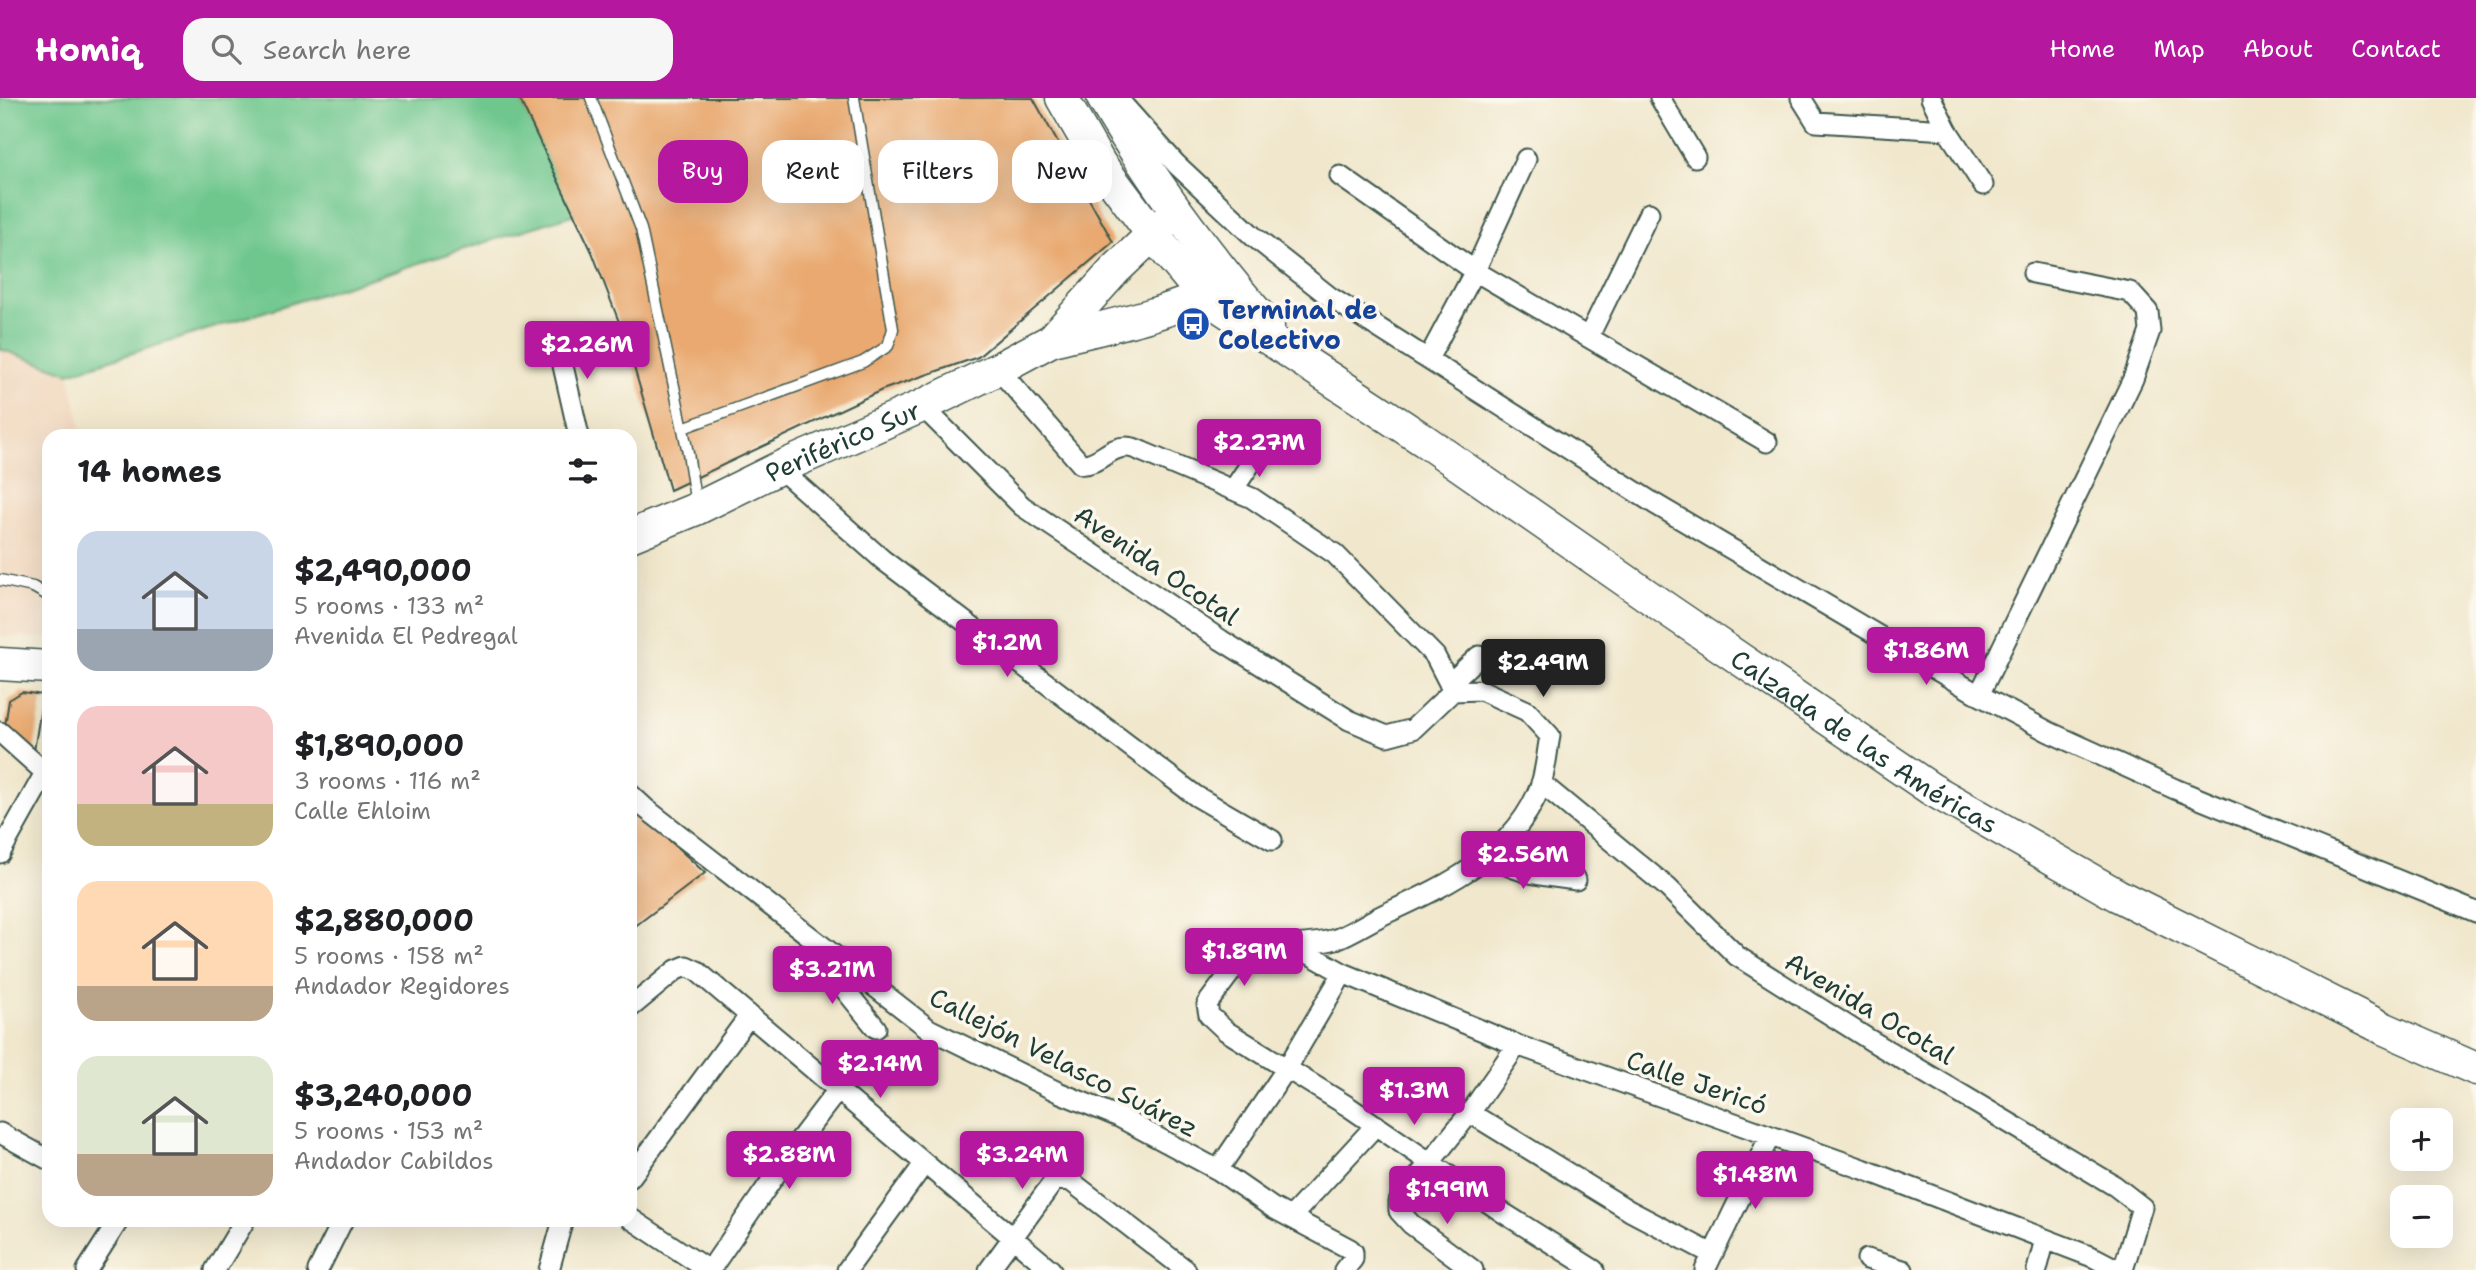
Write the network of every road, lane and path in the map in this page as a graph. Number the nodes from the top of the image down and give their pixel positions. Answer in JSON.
{"nodes":[{"id":1,"x":592,"y":98,"type":"edge"},
{"id":2,"x":854,"y":98,"type":"edge"},
{"id":3,"x":1062,"y":98,"type":"edge"},
{"id":4,"x":1103,"y":98,"type":"edge"},
{"id":5,"x":1117,"y":98,"type":"edge"},
{"id":6,"x":1660,"y":98,"type":"edge"},
{"id":7,"x":1801,"y":98,"type":"edge"},
{"id":8,"x":1931,"y":98,"type":"edge"},
{"id":9,"x":1947,"y":130,"type":"junction"},
{"id":10,"x":1695,"y":157,"type":"dead end"},
{"id":11,"x":1526,"y":159,"type":"dead end"},
{"id":12,"x":1340,"y":176,"type":"dead end"},
{"id":13,"x":1983,"y":185,"type":"dead end"},
{"id":14,"x":1176,"y":212,"type":"junction"},
{"id":15,"x":1649,"y":214,"type":"dead end"},
{"id":16,"x":1153,"y":235,"type":"junction"},
{"id":17,"x":1475,"y":271,"type":"junction"},
{"id":18,"x":2033,"y":273,"type":"dead end"},
{"id":19,"x":1217,"y":290,"type":"junction"},
{"id":20,"x":556,"y":335,"type":"dead end"},
{"id":21,"x":1589,"y":336,"type":"junction"},
{"id":22,"x":1052,"y":340,"type":"junction"},
{"id":23,"x":1428,"y":359,"type":"junction"},
{"id":24,"x":998,"y":369,"type":"junction"},
{"id":25,"x":922,"y":406,"type":"junction"},
{"id":26,"x":682,"y":428,"type":"junction"},
{"id":27,"x":577,"y":429,"type":"edge"},
{"id":28,"x":1767,"y":442,"type":"dead end"},
{"id":29,"x":1251,"y":463,"type":"dead end"},
{"id":30,"x":779,"y":468,"type":"junction"},
{"id":31,"x":1233,"y":489,"type":"junction"},
{"id":32,"x":696,"y":509,"type":"junction"},
{"id":33,"x":637,"y":533,"type":"edge"},
{"id":34,"x":0,"y":580,"type":"edge"},
{"id":35,"x":42,"y":592,"type":"edge"},
{"id":36,"x":1479,"y":656,"type":"dead end"},
{"id":37,"x":0,"y":664,"type":"edge"},
{"id":38,"x":42,"y":667,"type":"edge"},
{"id":39,"x":1451,"y":688,"type":"junction"},
{"id":40,"x":1979,"y":695,"type":"junction"},
{"id":41,"x":0,"y":732,"type":"edge"},
{"id":42,"x":42,"y":770,"type":"edge"},
{"id":43,"x":42,"y":782,"type":"edge"},
{"id":44,"x":1541,"y":783,"type":"junction"},
{"id":45,"x":637,"y":801,"type":"edge"},
{"id":46,"x":1272,"y":840,"type":"dead end"},
{"id":47,"x":0,"y":853,"type":"edge"},
{"id":48,"x":1490,"y":855,"type":"junction"},
{"id":49,"x":1576,"y":880,"type":"dead end"},
{"id":50,"x":2476,"y":912,"type":"edge"},
{"id":51,"x":1293,"y":945,"type":"junction"},
{"id":52,"x":839,"y":959,"type":"junction"},
{"id":53,"x":1343,"y":973,"type":"junction"},
{"id":54,"x":637,"y":1002,"type":"edge"},
{"id":55,"x":749,"y":1016,"type":"junction"},
{"id":56,"x":876,"y":1028,"type":"dead end"},
{"id":57,"x":1517,"y":1045,"type":"junction"},
{"id":58,"x":1287,"y":1068,"type":"junction"},
{"id":59,"x":2476,"y":1069,"type":"edge"},
{"id":60,"x":837,"y":1091,"type":"junction"},
{"id":61,"x":1470,"y":1113,"type":"junction"},
{"id":62,"x":1376,"y":1125,"type":"junction"},
{"id":63,"x":0,"y":1133,"type":"edge"},
{"id":64,"x":1770,"y":1136,"type":"junction"},
{"id":65,"x":42,"y":1156,"type":"edge"},
{"id":66,"x":1430,"y":1163,"type":"junction"},
{"id":67,"x":924,"y":1164,"type":"junction"},
{"id":68,"x":637,"y":1168,"type":"edge"},
{"id":69,"x":1218,"y":1170,"type":"junction"},
{"id":70,"x":1291,"y":1217,"type":"junction"},
{"id":71,"x":637,"y":1223,"type":"edge"},
{"id":72,"x":115,"y":1227,"type":"edge"},
{"id":73,"x":241,"y":1227,"type":"edge"},
{"id":74,"x":340,"y":1227,"type":"edge"},
{"id":75,"x":561,"y":1227,"type":"edge"},
{"id":76,"x":1012,"y":1238,"type":"junction"},
{"id":77,"x":2045,"y":1239,"type":"junction"},
{"id":78,"x":1867,"y":1259,"type":"dead end"},
{"id":79,"x":1349,"y":1262,"type":"edge"},
{"id":80,"x":1709,"y":1262,"type":"edge"},
{"id":81,"x":87,"y":1270,"type":"edge"},
{"id":82,"x":215,"y":1270,"type":"edge"},
{"id":83,"x":318,"y":1270,"type":"edge"},
{"id":84,"x":549,"y":1270,"type":"edge"},
{"id":85,"x":709,"y":1270,"type":"edge"},
{"id":86,"x":848,"y":1270,"type":"edge"},
{"id":87,"x":989,"y":1270,"type":"edge"},
{"id":88,"x":1051,"y":1270,"type":"edge"},
{"id":89,"x":1186,"y":1270,"type":"edge"},
{"id":90,"x":1472,"y":1270,"type":"edge"},
{"id":91,"x":1594,"y":1270,"type":"edge"},
{"id":92,"x":1903,"y":1270,"type":"edge"},
{"id":93,"x":2037,"y":1270,"type":"edge"},
{"id":94,"x":2118,"y":1270,"type":"edge"},
{"id":95,"x":2123,"y":1270,"type":"edge"}],
"edges":[{"from":1,"to":26,"type":"lane"},
{"from":2,"to":26,"type":"lane"},
{"from":3,"to":16,"type":"main road","name":"Calzada de las Américas"},
{"from":4,"to":14,"type":"main road","name":"Calzada de las Américas"},
{"from":5,"to":23,"type":"street"},
{"from":6,"to":10,"type":"street"},
{"from":7,"to":9,"type":"street"},
{"from":8,"to":9,"type":"street"},
{"from":9,"to":13,"type":"street"},
{"from":11,"to":17,"type":"street"},
{"from":12,"to":17,"type":"street"},
{"from":14,"to":16,"type":"main road","name":"Periférico Sur"},
{"from":14,"to":19,"type":"main road","name":"Calzada de las Américas"},
{"from":15,"to":21,"type":"street"},
{"from":16,"to":19,"type":"main road","name":"Calzada de las Américas"},
{"from":16,"to":22,"type":"main road","name":"Periférico Sur"},
{"from":17,"to":21,"type":"street"},
{"from":17,"to":23,"type":"street"},
{"from":18,"to":40,"type":"street"},
{"from":19,"to":22,"type":"main road","name":"Periférico Sur"},
{"from":19,"to":59,"type":"main road","name":"Calzada de las Américas"},
{"from":20,"to":27,"type":"street"},
{"from":21,"to":28,"type":"street"},
{"from":22,"to":24,"type":"main road","name":"Periférico Sur"},
{"from":23,"to":40,"type":"street"},
{"from":24,"to":25,"type":"main road","name":"Periférico Sur"},
{"from":24,"to":31,"type":"street"},
{"from":25,"to":30,"type":"main road","name":"Periférico Sur"},
{"from":25,"to":39,"type":"street","name":"Avenida Ocotal"},
{"from":26,"to":32,"type":"lane"},
{"from":29,"to":31,"type":"street"},
{"from":30,"to":32,"type":"main road","name":"Periférico Sur"},
{"from":30,"to":46,"type":"street"},
{"from":31,"to":39,"type":"street"},
{"from":32,"to":33,"type":"main road","name":"Periférico Sur"},
{"from":34,"to":35,"type":"lane"},
{"from":36,"to":39,"type":"street"},
{"from":37,"to":38,"type":"main road"},
{"from":39,"to":44,"type":"street"},
{"from":40,"to":50,"type":"street"},
{"from":41,"to":42,"type":"street"},
{"from":43,"to":47,"type":"street"},
{"from":44,"to":48,"type":"street"},
{"from":44,"to":95,"type":"street","name":"Avenida Ocotal"},
{"from":45,"to":52,"type":"street","name":"Callejón Velasco Suárez"},
{"from":48,"to":49,"type":"street"},
{"from":48,"to":51,"type":"street"},
{"from":51,"to":53,"type":"street","name":"Calle Jericó"},
{"from":51,"to":58,"type":"street"},
{"from":52,"to":56,"type":"street"},
{"from":52,"to":69,"type":"street","name":"Callejón Velasco Suárez"},
{"from":53,"to":57,"type":"street","name":"Calle Jericó"},
{"from":53,"to":58,"type":"street"},
{"from":54,"to":55,"type":"street"},
{"from":55,"to":60,"type":"street"},
{"from":55,"to":68,"type":"street"},
{"from":57,"to":61,"type":"street"},
{"from":57,"to":64,"type":"street","name":"Calle Jericó"},
{"from":58,"to":62,"type":"street"},
{"from":58,"to":69,"type":"street"},
{"from":60,"to":67,"type":"street"},
{"from":60,"to":85,"type":"street"},
{"from":61,"to":66,"type":"street"},
{"from":61,"to":80,"type":"street"},
{"from":62,"to":66,"type":"street"},
{"from":62,"to":70,"type":"street"},
{"from":63,"to":65,"type":"street"},
{"from":64,"to":77,"type":"street","name":"Calle Jericó"},
{"from":64,"to":80,"type":"street"},
{"from":66,"to":90,"type":"street"},
{"from":66,"to":91,"type":"street"},
{"from":67,"to":76,"type":"street"},
{"from":67,"to":86,"type":"street"},
{"from":69,"to":70,"type":"street","name":"Callejón Velasco Suárez"},
{"from":70,"to":79,"type":"street","name":"Callejón Velasco Suárez"},
{"from":71,"to":85,"type":"street"},
{"from":72,"to":81,"type":"street"},
{"from":73,"to":82,"type":"street"},
{"from":74,"to":83,"type":"street"},
{"from":75,"to":84,"type":"street"},
{"from":76,"to":87,"type":"street"},
{"from":76,"to":88,"type":"street"},
{"from":76,"to":89,"type":"street"},
{"from":77,"to":93,"type":"street"},
{"from":77,"to":94,"type":"street","name":"Calle Jericó"},
{"from":78,"to":92,"type":"street"}]}
